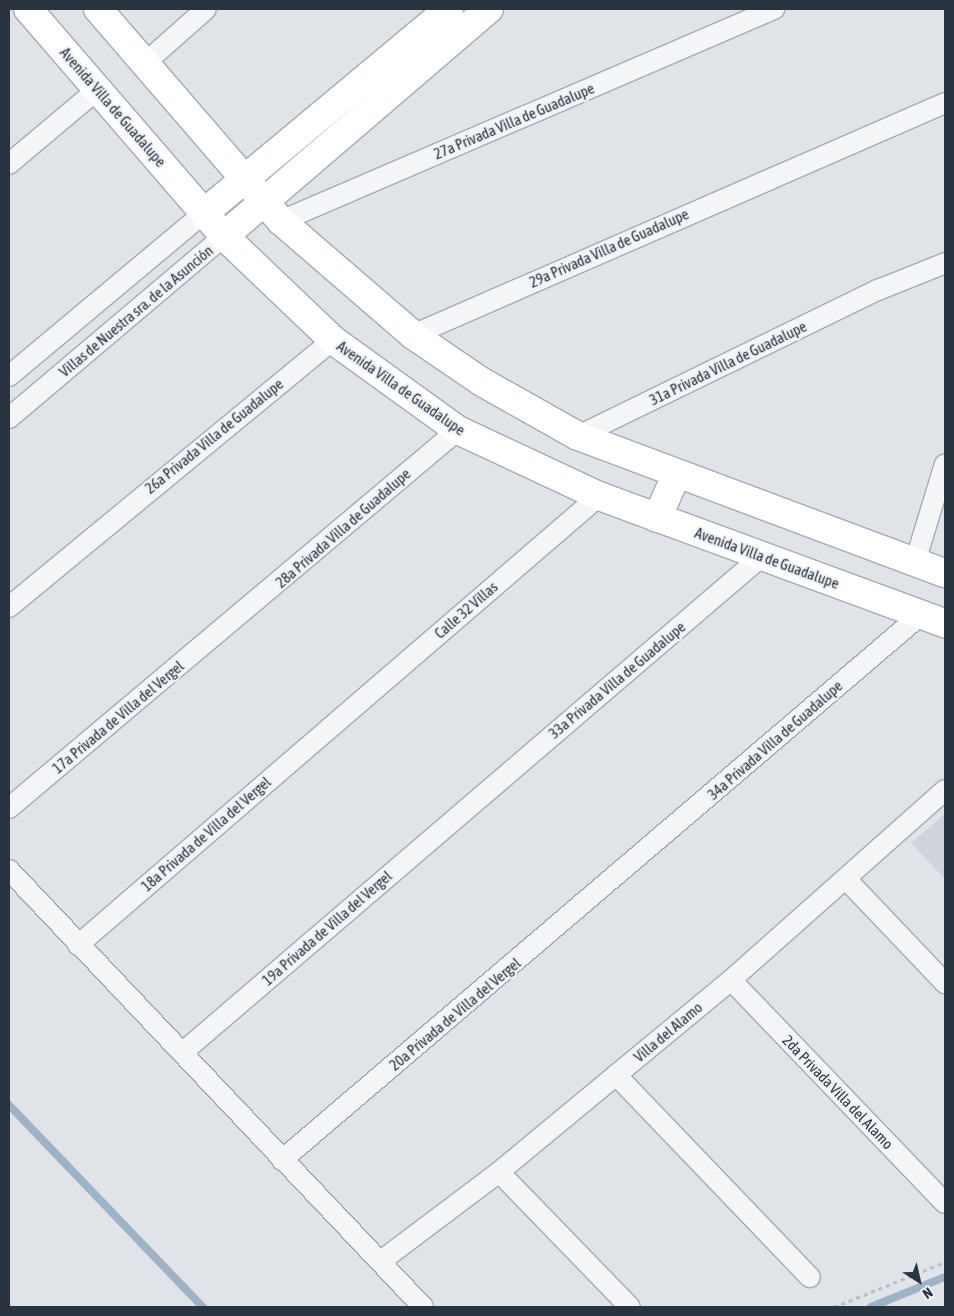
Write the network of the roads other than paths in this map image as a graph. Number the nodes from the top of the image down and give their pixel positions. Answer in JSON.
{"nodes":[{"id":1,"x":28,"y":9,"type":"edge"},
{"id":2,"x":98,"y":9,"type":"edge"},
{"id":3,"x":206,"y":9,"type":"edge"},
{"id":4,"x":449,"y":9,"type":"edge"},
{"id":5,"x":489,"y":9,"type":"edge"},
{"id":6,"x":774,"y":9,"type":"edge"},
{"id":7,"x":145,"y":63,"type":"junction"},
{"id":8,"x":98,"y":89,"type":"junction"},
{"id":9,"x":945,"y":103,"type":"edge"},
{"id":10,"x":9,"y":164,"type":"edge"},
{"id":11,"x":241,"y":179,"type":"junction"},
{"id":12,"x":262,"y":202,"type":"junction"},
{"id":13,"x":204,"y":213,"type":"junction"},
{"id":14,"x":281,"y":221,"type":"junction"},
{"id":15,"x":224,"y":236,"type":"junction"},
{"id":16,"x":945,"y":263,"type":"edge"},
{"id":17,"x":414,"y":335,"type":"junction"},
{"id":18,"x":333,"y":340,"type":"junction"},
{"id":19,"x":9,"y":376,"type":"edge"},
{"id":20,"x":9,"y":418,"type":"edge"},
{"id":21,"x":458,"y":430,"type":"junction"},
{"id":22,"x":578,"y":436,"type":"junction"},
{"id":23,"x":945,"y":464,"type":"edge"},
{"id":24,"x":676,"y":476,"type":"junction"},
{"id":25,"x":599,"y":496,"type":"junction"},
{"id":26,"x":656,"y":518,"type":"junction"},
{"id":27,"x":762,"y":556,"type":"junction"},
{"id":28,"x":915,"y":562,"type":"junction"},
{"id":29,"x":945,"y":573,"type":"edge"},
{"id":30,"x":9,"y":607,"type":"edge"},
{"id":31,"x":934,"y":618,"type":"edge"},
{"id":32,"x":228,"y":627,"type":"joint"},
{"id":33,"x":334,"y":723,"type":"joint"},
{"id":34,"x":945,"y":790,"type":"edge"},
{"id":35,"x":471,"y":804,"type":"joint"},
{"id":36,"x":9,"y":808,"type":"edge"},
{"id":37,"x":628,"y":867,"type":"joint"},
{"id":38,"x":9,"y":870,"type":"edge"},
{"id":39,"x":846,"y":879,"type":"junction"},
{"id":40,"x":78,"y":945,"type":"junction"},
{"id":41,"x":730,"y":980,"type":"junction"},
{"id":42,"x":945,"y":983,"type":"edge"},
{"id":43,"x":183,"y":1052,"type":"junction"},
{"id":44,"x":616,"y":1076,"type":"junction"},
{"id":45,"x":282,"y":1160,"type":"junction"},
{"id":46,"x":499,"y":1172,"type":"junction"},
{"id":47,"x":945,"y":1204,"type":"edge"},
{"id":48,"x":381,"y":1261,"type":"junction"},
{"id":49,"x":810,"y":1277,"type":"dead end"},
{"id":50,"x":423,"y":1307,"type":"edge"},
{"id":51,"x":630,"y":1307,"type":"edge"}],
"edges":[{"from":1,"to":8,"type":"street","name":"Avenida Villa de Guadalupe"},
{"from":2,"to":7,"type":"street"},
{"from":3,"to":7,"type":"street"},
{"from":4,"to":11,"type":"street"},
{"from":5,"to":12,"type":"street","name":"Villas de Nuestra sra. de la Asunción"},
{"from":6,"to":14,"type":"street","name":"27a Privada Villa de Guadalupe"},
{"from":7,"to":11,"type":"street"},
{"from":8,"to":10,"type":"street"},
{"from":8,"to":13,"type":"street","name":"Avenida Villa de Guadalupe"},
{"from":9,"to":17,"type":"street","name":"29a Privada Villa de Guadalupe"},
{"from":11,"to":12,"type":"street"},
{"from":11,"to":13,"type":"street"},
{"from":12,"to":14,"type":"street"},
{"from":12,"to":15,"type":"street","name":"Villas de Nuestra sra. de la Asunción"},
{"from":13,"to":15,"type":"street","name":"Avenida Villa de Guadalupe"},
{"from":13,"to":19,"type":"street"},
{"from":14,"to":17,"type":"street"},
{"from":15,"to":18,"type":"street","name":"Avenida Villa de Guadalupe"},
{"from":15,"to":20,"type":"street","name":"Villas de Nuestra sra. de la Asunción"},
{"from":16,"to":22,"type":"street","name":"31a Privada Villa de Guadalupe"},
{"from":17,"to":22,"type":"street"},
{"from":18,"to":21,"type":"street","name":"Avenida Villa de Guadalupe"},
{"from":18,"to":30,"type":"street","name":"26a Privada Villa de Guadalupe"},
{"from":21,"to":25,"type":"street","name":"Avenida Villa de Guadalupe"},
{"from":21,"to":32,"type":"street","name":"28a Privada Villa de Guadalupe"},
{"from":22,"to":24,"type":"street"},
{"from":23,"to":28,"type":"street"},
{"from":24,"to":26,"type":"street"},
{"from":24,"to":28,"type":"street"},
{"from":25,"to":26,"type":"street","name":"Avenida Villa de Guadalupe"},
{"from":25,"to":33,"type":"street","name":"Calle 32 Villas"},
{"from":26,"to":27,"type":"street","name":"Avenida Villa de Guadalupe"},
{"from":27,"to":31,"type":"street","name":"Avenida Villa de Guadalupe"},
{"from":27,"to":35,"type":"street","name":"33a Privada Villa de Guadalupe"},
{"from":28,"to":29,"type":"street"},
{"from":31,"to":37,"type":"street","name":"34a Privada Villa de Guadalupe"},
{"from":32,"to":36,"type":"street","name":"17a Privada de Villa del Vergel"},
{"from":33,"to":40,"type":"street","name":"18a Privada de Villa del Vergel"},
{"from":34,"to":39,"type":"street","name":"Villa del Alamo"},
{"from":35,"to":43,"type":"street","name":"19a Privada de Villa del Vergel"},
{"from":37,"to":45,"type":"street","name":"20a Privada de Villa del Vergel"},
{"from":38,"to":40,"type":"street"},
{"from":39,"to":41,"type":"street","name":"Villa del Alamo"},
{"from":39,"to":42,"type":"street"},
{"from":40,"to":43,"type":"street"},
{"from":41,"to":44,"type":"street","name":"Villa del Alamo"},
{"from":41,"to":47,"type":"street","name":"2da Privada Villa del Alamo"},
{"from":43,"to":45,"type":"street"},
{"from":44,"to":46,"type":"street","name":"Villa del Alamo"},
{"from":44,"to":49,"type":"street"},
{"from":45,"to":48,"type":"street"},
{"from":46,"to":48,"type":"street","name":"Villa del Alamo"},
{"from":46,"to":51,"type":"street"},
{"from":48,"to":50,"type":"street"}]}
